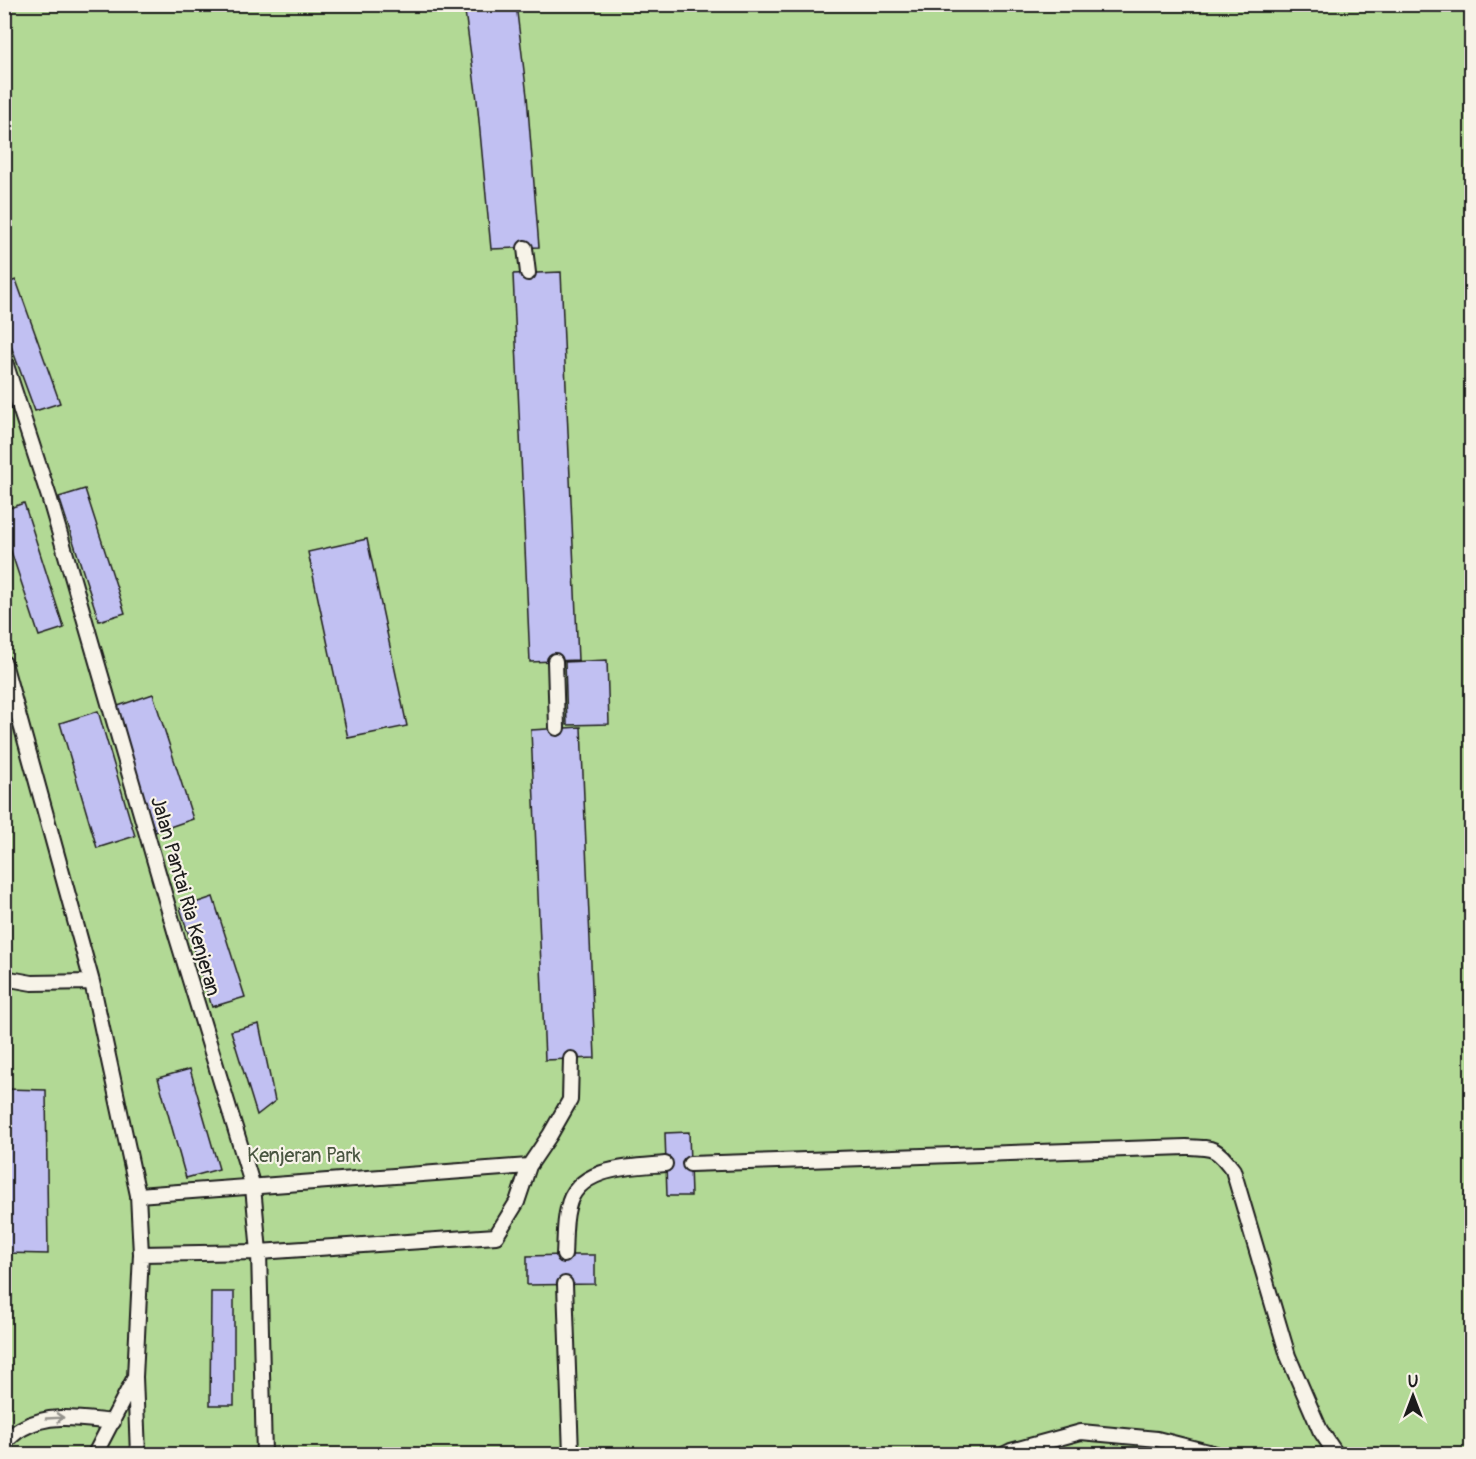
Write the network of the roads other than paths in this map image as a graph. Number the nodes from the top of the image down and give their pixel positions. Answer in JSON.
{"nodes":[{"id":1,"x":525,"y":248,"type":"dead end"},
{"id":2,"x":528,"y":273,"type":"dead end"},
{"id":3,"x":4,"y":359,"type":"edge"},
{"id":4,"x":555,"y":661,"type":"dead end"},
{"id":5,"x":4,"y":663,"type":"edge"},
{"id":6,"x":557,"y":728,"type":"dead end"},
{"id":7,"x":4,"y":978,"type":"edge"},
{"id":8,"x":92,"y":981,"type":"junction"},
{"id":9,"x":572,"y":1059,"type":"dead end"},
{"id":10,"x":665,"y":1164,"type":"dead end"},
{"id":11,"x":690,"y":1164,"type":"dead end"},
{"id":12,"x":529,"y":1166,"type":"junction"},
{"id":13,"x":253,"y":1187,"type":"junction"},
{"id":14,"x":138,"y":1195,"type":"junction"},
{"id":15,"x":259,"y":1252,"type":"junction"},
{"id":16,"x":141,"y":1254,"type":"junction"},
{"id":17,"x":564,"y":1255,"type":"dead end"},
{"id":18,"x":565,"y":1284,"type":"dead end"},
{"id":19,"x":135,"y":1377,"type":"junction"},
{"id":20,"x":113,"y":1422,"type":"junction"},
{"id":21,"x":4,"y":1443,"type":"edge"},
{"id":22,"x":95,"y":1455,"type":"edge"},
{"id":23,"x":138,"y":1455,"type":"edge"},
{"id":24,"x":264,"y":1455,"type":"edge"},
{"id":25,"x":572,"y":1455,"type":"edge"},
{"id":26,"x":1005,"y":1455,"type":"edge"},
{"id":27,"x":1216,"y":1455,"type":"edge"},
{"id":28,"x":1336,"y":1455,"type":"edge"}],
"edges":[{"from":1,"to":2,"type":"lane"},
{"from":3,"to":13,"type":"lane","name":"Jalan Pantai Ria Kenjeran"},
{"from":4,"to":6,"type":"lane"},
{"from":5,"to":8,"type":"lane"},
{"from":7,"to":8,"type":"lane"},
{"from":8,"to":14,"type":"lane"},
{"from":9,"to":12,"type":"lane"},
{"from":10,"to":17,"type":"lane"},
{"from":11,"to":28,"type":"lane"},
{"from":12,"to":13,"type":"lane"},
{"from":12,"to":15,"type":"lane"},
{"from":13,"to":14,"type":"lane"},
{"from":13,"to":15,"type":"lane","name":"Jalan Pantai Ria Kenjeran"},
{"from":14,"to":16,"type":"lane"},
{"from":15,"to":16,"type":"lane"},
{"from":15,"to":24,"type":"lane","name":"Jalan Pantai Ria Kenjeran"},
{"from":16,"to":19,"type":"lane"},
{"from":18,"to":25,"type":"lane"},
{"from":19,"to":20,"type":"lane"},
{"from":19,"to":23,"type":"lane"},
{"from":21,"to":20,"type":"lane","one_way":true},
{"from":20,"to":22,"type":"lane"},
{"from":26,"to":27,"type":"lane"}]}
